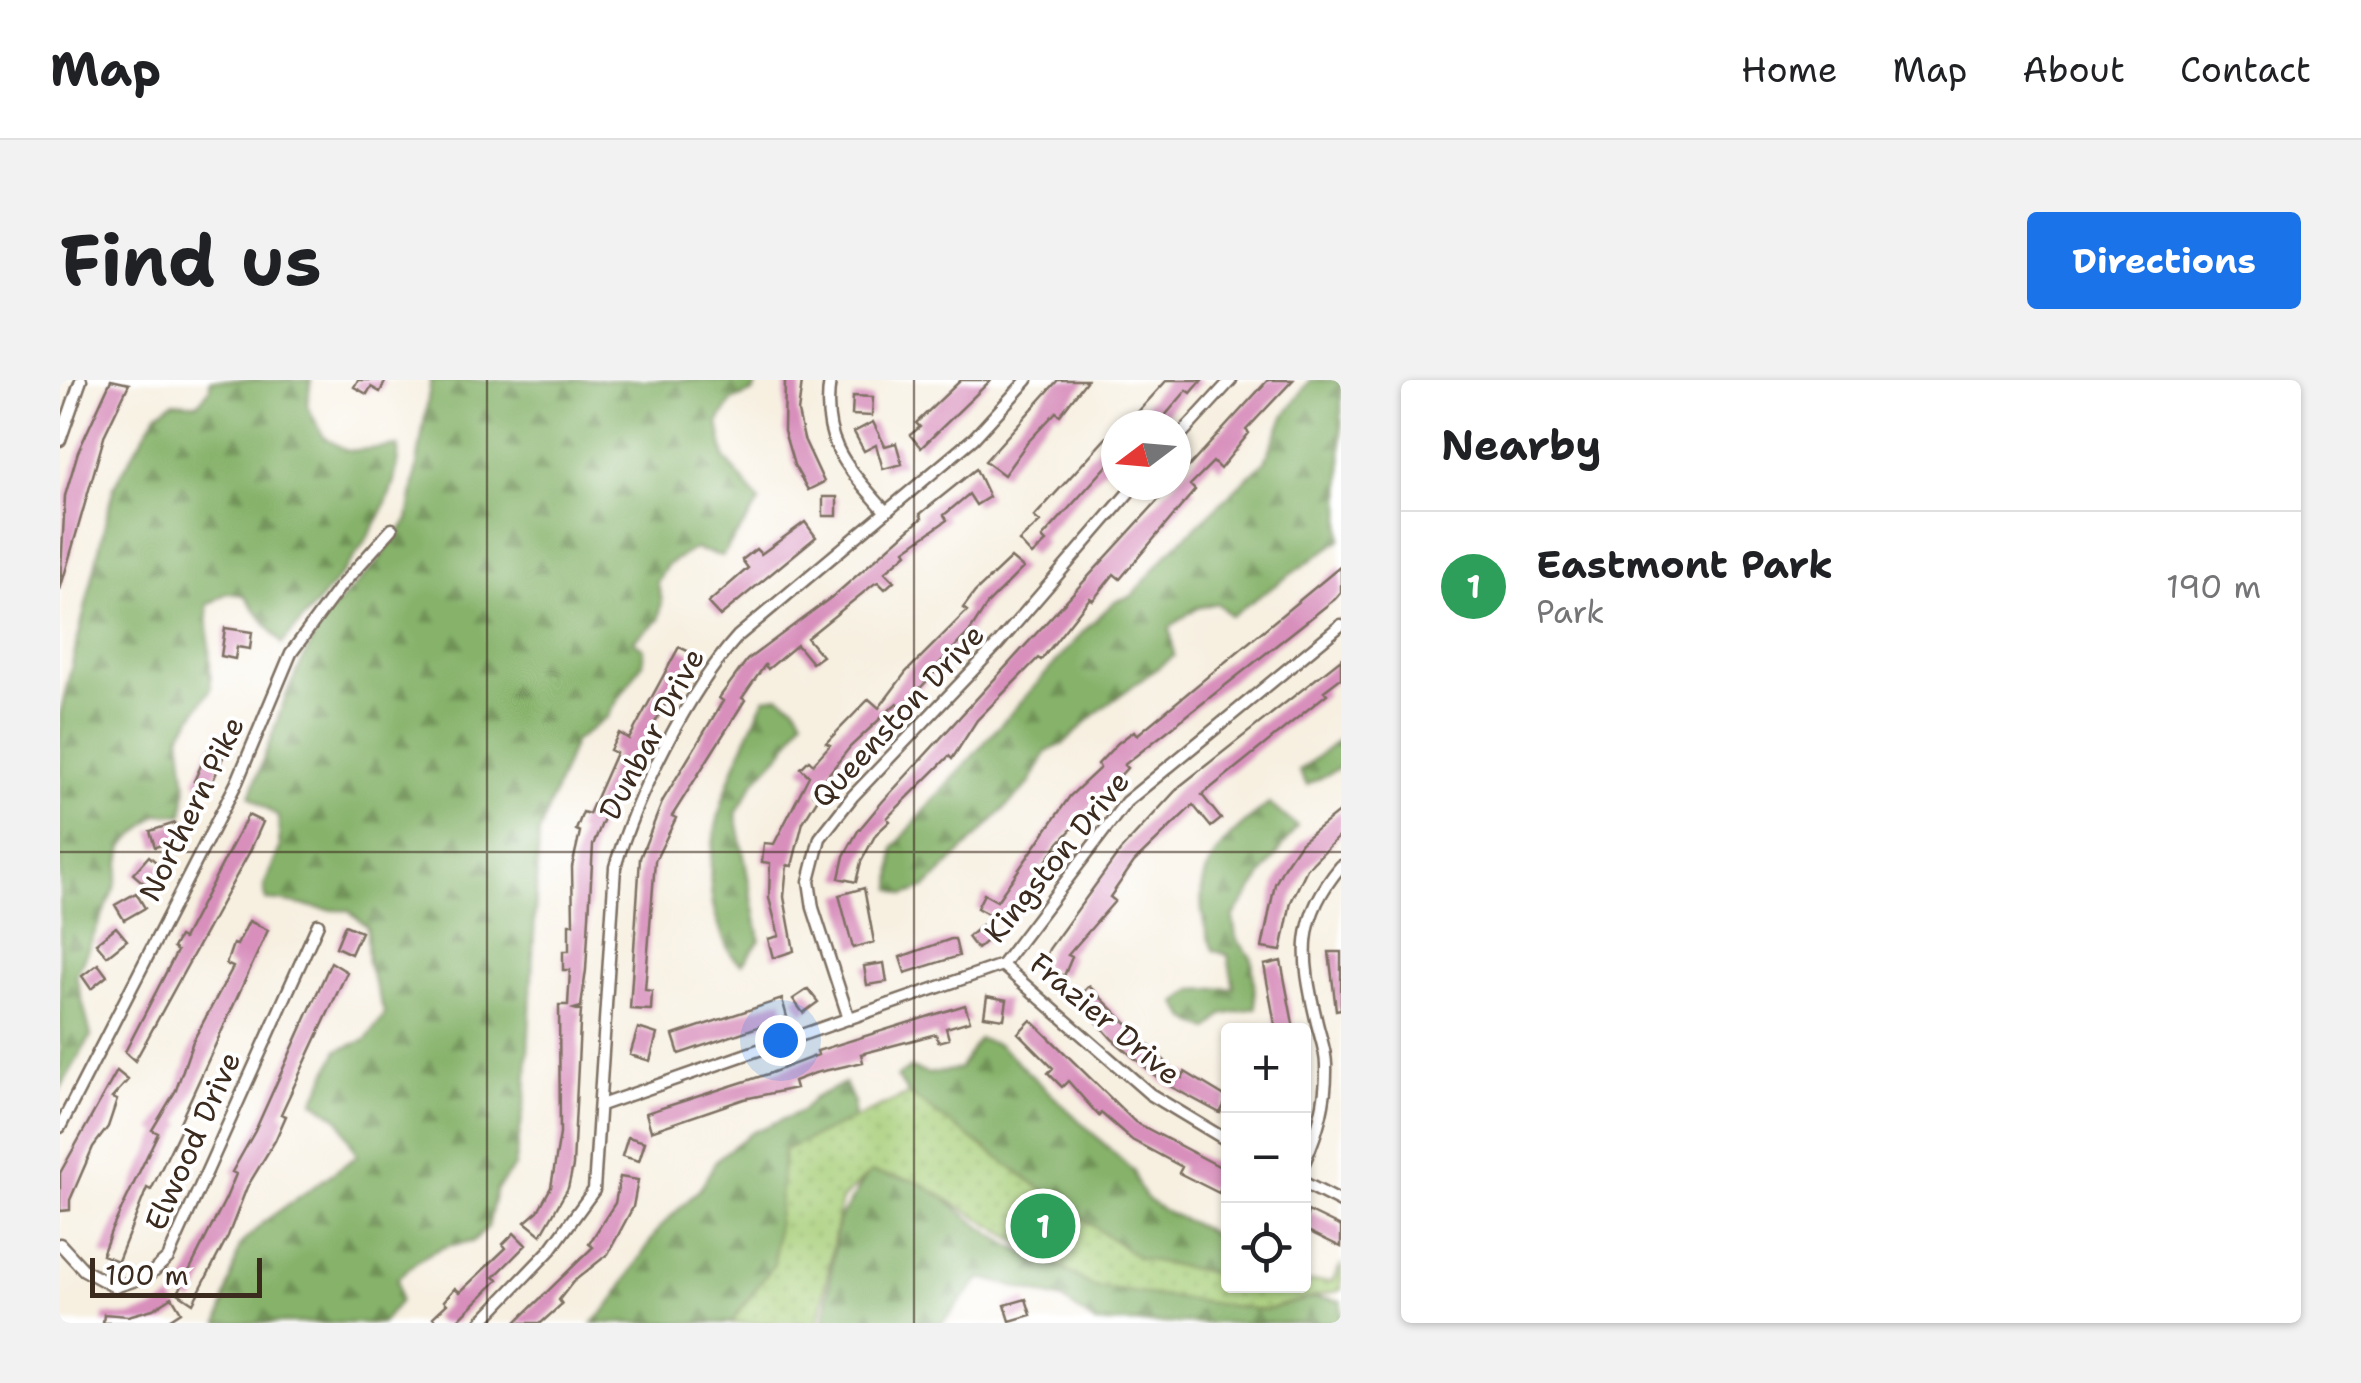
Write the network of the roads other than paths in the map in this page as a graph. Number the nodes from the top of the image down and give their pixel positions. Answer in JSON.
{"nodes":[{"id":1,"x":81,"y":380,"type":"edge"},
{"id":2,"x":830,"y":380,"type":"edge"},
{"id":3,"x":1027,"y":380,"type":"edge"},
{"id":4,"x":1231,"y":380,"type":"edge"},
{"id":5,"x":1191,"y":424,"type":"edge"},
{"id":6,"x":60,"y":440,"type":"edge"},
{"id":7,"x":1123,"y":500,"type":"edge"},
{"id":8,"x":886,"y":512,"type":"junction"},
{"id":9,"x":392,"y":529,"type":"dead end"},
{"id":10,"x":1341,"y":625,"type":"edge"},
{"id":11,"x":1341,"y":866,"type":"edge"},
{"id":12,"x":318,"y":924,"type":"dead end"},
{"id":13,"x":1002,"y":965,"type":"junction"},
{"id":14,"x":849,"y":1019,"type":"junction"},
{"id":15,"x":601,"y":1105,"type":"junction"},
{"id":16,"x":60,"y":1127,"type":"edge"},
{"id":17,"x":1221,"y":1137,"type":"edge"},
{"id":18,"x":1311,"y":1147,"type":"edge"},
{"id":19,"x":1311,"y":1187,"type":"edge"},
{"id":20,"x":1341,"y":1202,"type":"edge"},
{"id":21,"x":60,"y":1244,"type":"edge"},
{"id":22,"x":480,"y":1323,"type":"edge"}],
"edges":[{"from":1,"to":6,"type":"street"},
{"from":2,"to":8,"type":"street"},
{"from":3,"to":8,"type":"street","name":"Dunbar Drive"},
{"from":4,"to":5,"type":"street"},
{"from":7,"to":14,"type":"street","name":"Queenston Drive"},
{"from":8,"to":15,"type":"street","name":"Dunbar Drive"},
{"from":9,"to":16,"type":"street","name":"Northern Pike"},
{"from":10,"to":13,"type":"street","name":"Kingston Drive"},
{"from":11,"to":18,"type":"street"},
{"from":12,"to":21,"type":"street","name":"Elwood Drive"},
{"from":13,"to":14,"type":"street","name":"Kingston Drive"},
{"from":13,"to":17,"type":"street","name":"Frazier Drive"},
{"from":14,"to":15,"type":"street","name":"Kingston Drive"},
{"from":15,"to":22,"type":"street","name":"Dunbar Drive"},
{"from":19,"to":20,"type":"street"}]}
